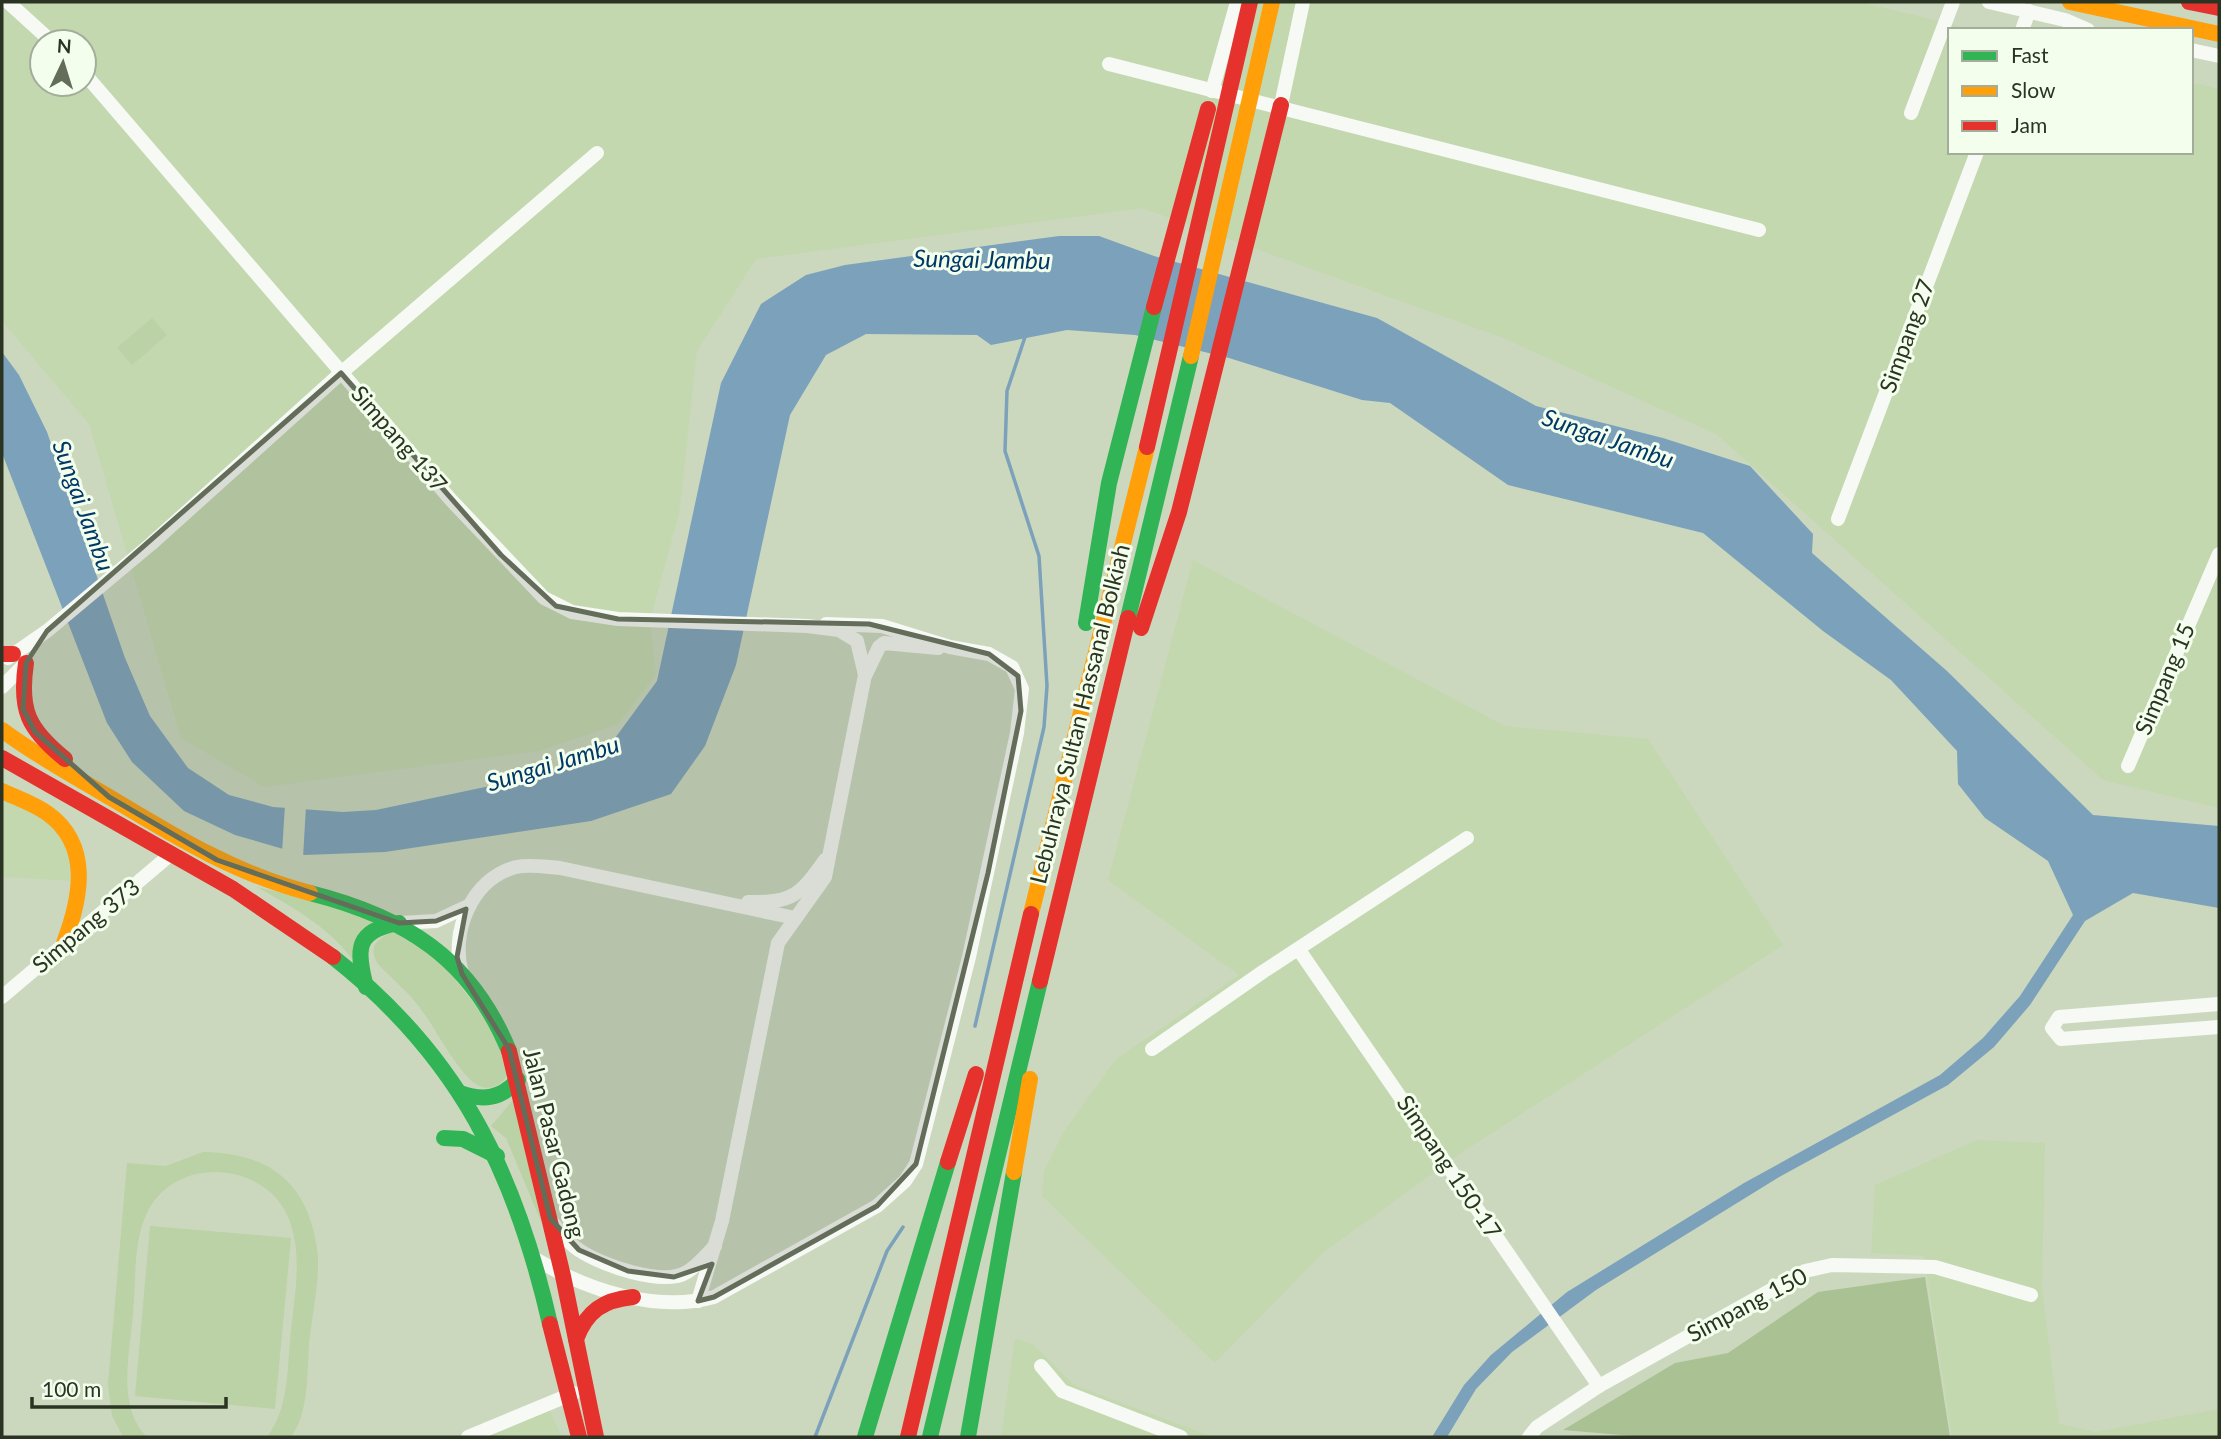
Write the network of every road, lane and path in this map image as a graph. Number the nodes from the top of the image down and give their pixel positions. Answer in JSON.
{"nodes":[{"id":1,"x":8,"y":2,"type":"edge"},
{"id":2,"x":1237,"y":2,"type":"edge"},
{"id":3,"x":1250,"y":2,"type":"edge"},
{"id":4,"x":1272,"y":2,"type":"edge"},
{"id":5,"x":1303,"y":2,"type":"edge"},
{"id":6,"x":1953,"y":2,"type":"edge"},
{"id":7,"x":1989,"y":2,"type":"edge"},
{"id":8,"x":2070,"y":2,"type":"edge"},
{"id":9,"x":2189,"y":2,"type":"edge"},
{"id":10,"x":2219,"y":8,"type":"edge"},
{"id":11,"x":2029,"y":11,"type":"junction"},
{"id":12,"x":2120,"y":13,"type":"junction"},
{"id":13,"x":2150,"y":25,"type":"edge"},
{"id":14,"x":37,"y":28,"type":"edge"},
{"id":15,"x":2023,"y":28,"type":"edge"},
{"id":16,"x":2082,"y":28,"type":"edge"},
{"id":17,"x":2127,"y":28,"type":"edge"},
{"id":18,"x":2173,"y":28,"type":"edge"},
{"id":19,"x":2193,"y":31,"type":"edge"},
{"id":20,"x":2219,"y":34,"type":"edge"},
{"id":21,"x":2193,"y":50,"type":"edge"},
{"id":22,"x":2219,"y":56,"type":"edge"},
{"id":23,"x":1109,"y":64,"type":"dead end"},
{"id":24,"x":98,"y":89,"type":"edge"},
{"id":25,"x":1212,"y":91,"type":"junction"},
{"id":26,"x":1281,"y":106,"type":"junction"},
{"id":27,"x":1911,"y":113,"type":"dead end"},
{"id":28,"x":597,"y":153,"type":"dead end"},
{"id":29,"x":1976,"y":154,"type":"edge"},
{"id":30,"x":1759,"y":230,"type":"dead end"},
{"id":31,"x":341,"y":373,"type":"junction"},
{"id":32,"x":1838,"y":519,"type":"dead end"},
{"id":33,"x":2219,"y":554,"type":"edge"},
{"id":34,"x":807,"y":626,"type":"junction"},
{"id":35,"x":950,"y":648,"type":"junction"},
{"id":36,"x":11,"y":658,"type":"edge"},
{"id":37,"x":865,"y":675,"type":"junction"},
{"id":38,"x":2,"y":687,"type":"edge"},
{"id":39,"x":2,"y":730,"type":"edge"},
{"id":40,"x":1070,"y":753,"type":"junction"},
{"id":41,"x":2,"y":758,"type":"edge"},
{"id":42,"x":2128,"y":766,"type":"dead end"},
{"id":43,"x":1087,"y":782,"type":"junction"},
{"id":44,"x":2,"y":791,"type":"edge"},
{"id":45,"x":109,"y":797,"type":"junction"},
{"id":46,"x":1468,"y":838,"type":"dead end"},
{"id":47,"x":170,"y":855,"type":"junction"},
{"id":48,"x":828,"y":856,"type":"junction"},
{"id":49,"x":712,"y":902,"type":"junction"},
{"id":50,"x":1034,"y":902,"type":"junction"},
{"id":51,"x":470,"y":905,"type":"junction"},
{"id":52,"x":795,"y":918,"type":"junction"},
{"id":53,"x":399,"y":923,"type":"junction"},
{"id":54,"x":64,"y":943,"type":"junction"},
{"id":55,"x":1299,"y":950,"type":"junction"},
{"id":56,"x":1045,"y":952,"type":"junction"},
{"id":57,"x":462,"y":974,"type":"junction"},
{"id":58,"x":366,"y":987,"type":"junction"},
{"id":59,"x":2,"y":998,"type":"edge"},
{"id":60,"x":2219,"y":1004,"type":"edge"},
{"id":61,"x":2219,"y":1027,"type":"edge"},
{"id":62,"x":1152,"y":1049,"type":"dead end"},
{"id":63,"x":518,"y":1080,"type":"junction"},
{"id":64,"x":460,"y":1093,"type":"junction"},
{"id":65,"x":497,"y":1156,"type":"junction"},
{"id":66,"x":550,"y":1218,"type":"junction"},
{"id":67,"x":716,"y":1245,"type":"junction"},
{"id":68,"x":537,"y":1260,"type":"junction"},
{"id":69,"x":563,"y":1276,"type":"junction"},
{"id":70,"x":2031,"y":1295,"type":"dead end"},
{"id":71,"x":633,"y":1297,"type":"junction"},
{"id":72,"x":698,"y":1301,"type":"junction"},
{"id":73,"x":576,"y":1339,"type":"junction"},
{"id":74,"x":1041,"y":1366,"type":"dead end"},
{"id":75,"x":1599,"y":1386,"type":"junction"},
{"id":76,"x":586,"y":1389,"type":"junction"},
{"id":77,"x":567,"y":1396,"type":"junction"},
{"id":78,"x":468,"y":1437,"type":"edge"},
{"id":79,"x":579,"y":1437,"type":"edge"},
{"id":80,"x":596,"y":1437,"type":"edge"},
{"id":81,"x":863,"y":1437,"type":"edge"},
{"id":82,"x":908,"y":1437,"type":"edge"},
{"id":83,"x":930,"y":1437,"type":"edge"},
{"id":84,"x":970,"y":1437,"type":"edge"},
{"id":85,"x":1181,"y":1437,"type":"edge"},
{"id":86,"x":1529,"y":1437,"type":"edge"}],
"edges":[{"from":1,"to":14,"type":"street"},
{"from":2,"to":25,"type":"street"},
{"from":3,"to":40,"type":"main road","name":"Lebuhraya Sultan Hassanal Bolkiah"},
{"from":4,"to":43,"type":"main road","name":"Lebuhraya Sultan Hassanal Bolkiah"},
{"from":5,"to":26,"type":"street"},
{"from":6,"to":27,"type":"street"},
{"from":7,"to":11,"type":"street"},
{"from":8,"to":12,"type":"main road"},
{"from":9,"to":10,"type":"main road"},
{"from":11,"to":15,"type":"street"},
{"from":11,"to":16,"type":"street"},
{"from":12,"to":13,"type":"main road"},
{"from":12,"to":17,"type":"main road"},
{"from":13,"to":18,"type":"main road"},
{"from":19,"to":20,"type":"main road"},
{"from":21,"to":22,"type":"street"},
{"from":23,"to":25,"type":"street"},
{"from":24,"to":31,"type":"street","name":"Simpang 137"},
{"from":25,"to":26,"type":"street"},
{"from":25,"to":40,"type":"main road"},
{"from":26,"to":30,"type":"street"},
{"from":26,"to":43,"type":"main road"},
{"from":28,"to":31,"type":"street"},
{"from":29,"to":32,"type":"street","name":"Simpang 27"},
{"from":31,"to":34,"type":"street","name":"Simpang 137"},
{"from":31,"to":36,"type":"street"},
{"from":33,"to":42,"type":"street","name":"Simpang 15"},
{"from":34,"to":35,"type":"street"},
{"from":34,"to":37,"type":"street"},
{"from":35,"to":37,"type":"street"},
{"from":35,"to":72,"type":"street"},
{"from":36,"to":38,"type":"street"},
{"from":36,"to":45,"type":"main road"},
{"from":37,"to":48,"type":"street"},
{"from":39,"to":45,"type":"main road","name":"Jalan Pasar Gadong"},
{"from":40,"to":50,"type":"main road","name":"Lebuhraya Sultan Hassanal Bolkiah"},
{"from":41,"to":47,"type":"main road","name":"Jalan Pasar Gadong"},
{"from":43,"to":56,"type":"main road","name":"Lebuhraya Sultan Hassanal Bolkiah"},
{"from":44,"to":54,"type":"main road"},
{"from":45,"to":53,"type":"main road","name":"Jalan Pasar Gadong"},
{"from":46,"to":55,"type":"street"},
{"from":47,"to":54,"type":"street","name":"Simpang 373"},
{"from":47,"to":58,"type":"main road","name":"Jalan Pasar Gadong"},
{"from":48,"to":49,"type":"street"},
{"from":48,"to":52,"type":"street"},
{"from":49,"to":51,"type":"street"},
{"from":49,"to":52,"type":"street"},
{"from":50,"to":81,"type":"main road"},
{"from":50,"to":82,"type":"main road","name":"Lebuhraya Sultan Hassanal Bolkiah"},
{"from":51,"to":53,"type":"street"},
{"from":51,"to":57,"type":"street"},
{"from":52,"to":67,"type":"street"},
{"from":53,"to":57,"type":"main road","name":"Jalan Pasar Gadong"},
{"from":53,"to":58,"type":"main road"},
{"from":54,"to":59,"type":"street","name":"Simpang 373"},
{"from":55,"to":62,"type":"street"},
{"from":55,"to":75,"type":"street","name":"Simpang 150-17"},
{"from":56,"to":83,"type":"main road","name":"Lebuhraya Sultan Hassanal Bolkiah"},
{"from":56,"to":84,"type":"main road"},
{"from":57,"to":63,"type":"main road","name":"Jalan Pasar Gadong"},
{"from":58,"to":64,"type":"main road","name":"Jalan Pasar Gadong"},
{"from":60,"to":61,"type":"street"},
{"from":63,"to":64,"type":"main road"},
{"from":63,"to":66,"type":"main road","name":"Jalan Pasar Gadong"},
{"from":64,"to":65,"type":"main road","name":"Jalan Pasar Gadong"},
{"from":64,"to":65,"type":"main road"},
{"from":65,"to":68,"type":"main road","name":"Jalan Pasar Gadong"},
{"from":66,"to":67,"type":"street"},
{"from":66,"to":69,"type":"main road","name":"Jalan Pasar Gadong"},
{"from":67,"to":72,"type":"street"},
{"from":68,"to":69,"type":"street"},
{"from":68,"to":77,"type":"main road","name":"Jalan Pasar Gadong"},
{"from":69,"to":71,"type":"street"},
{"from":69,"to":73,"type":"main road","name":"Jalan Pasar Gadong"},
{"from":70,"to":75,"type":"street","name":"Simpang 150"},
{"from":71,"to":72,"type":"street"},
{"from":71,"to":73,"type":"main road"},
{"from":73,"to":76,"type":"main road","name":"Jalan Pasar Gadong"},
{"from":74,"to":85,"type":"street"},
{"from":75,"to":86,"type":"street","name":"Simpang 150"},
{"from":76,"to":77,"type":"street"},
{"from":76,"to":80,"type":"main road","name":"Jalan Pasar Gadong"},
{"from":77,"to":78,"type":"street"},
{"from":77,"to":79,"type":"main road","name":"Jalan Pasar Gadong"}]}
